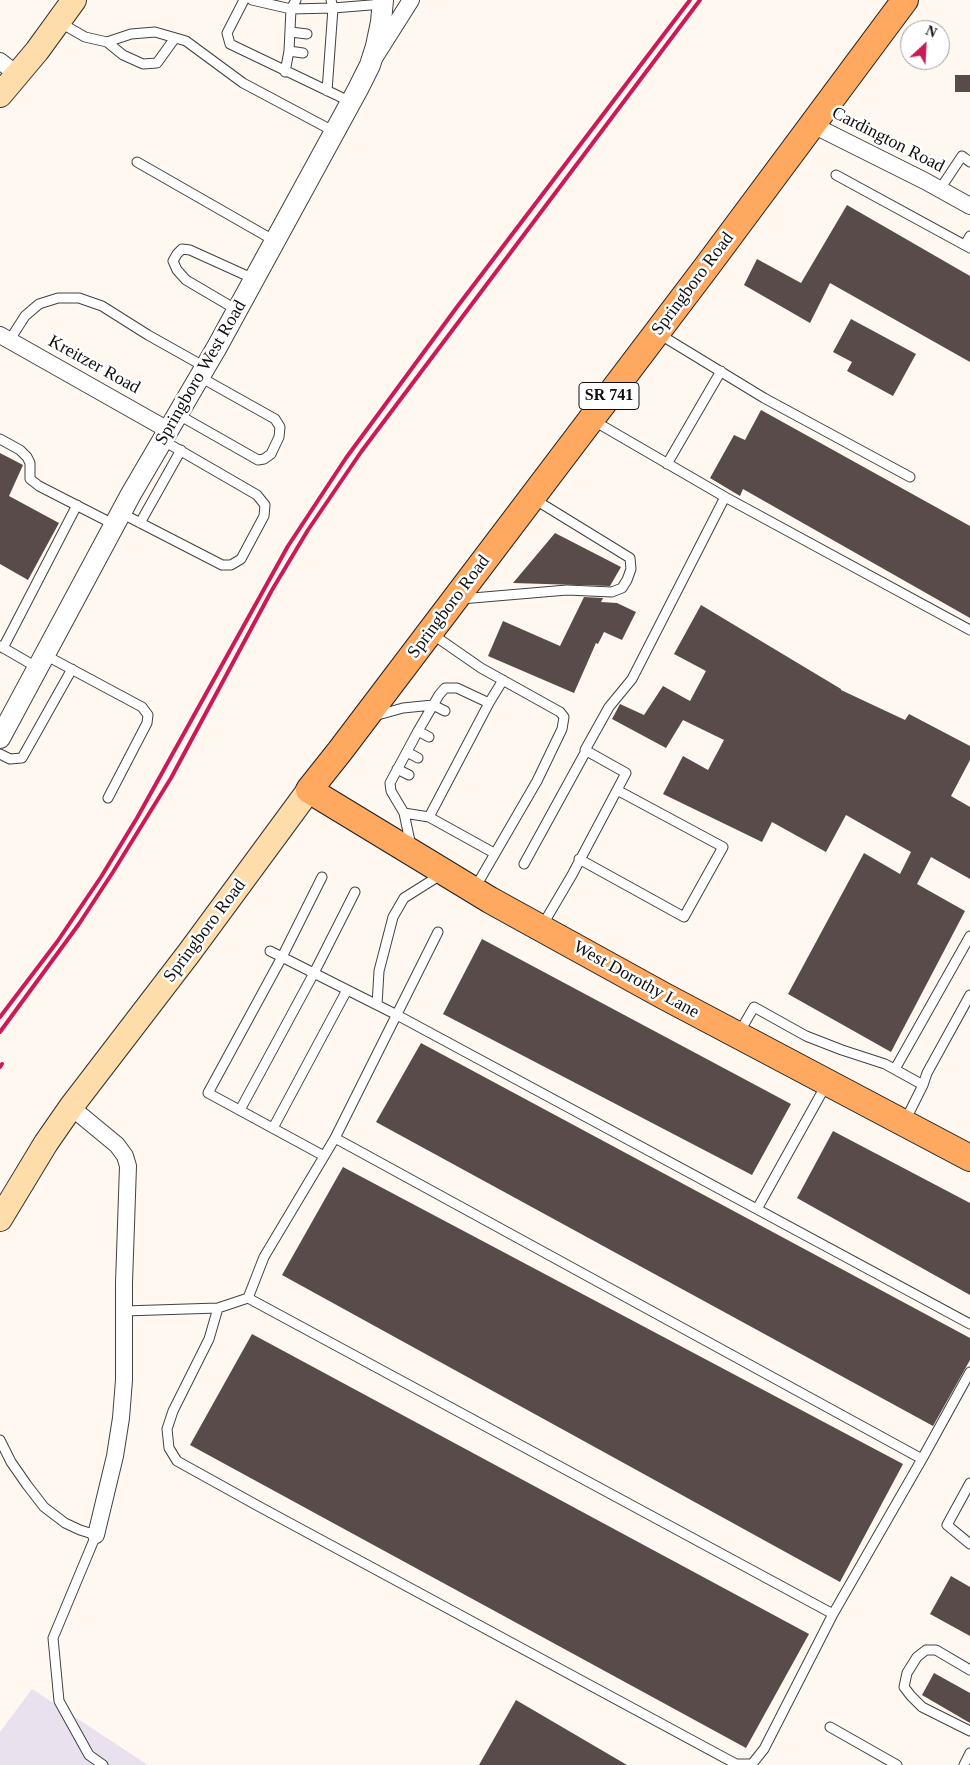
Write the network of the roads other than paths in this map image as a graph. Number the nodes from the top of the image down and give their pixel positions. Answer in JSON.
{"nodes":[{"id":1,"x":74,"y":0,"type":"edge"},
{"id":2,"x":244,"y":0,"type":"edge"},
{"id":3,"x":252,"y":0,"type":"edge"},
{"id":4,"x":296,"y":0,"type":"edge"},
{"id":5,"x":411,"y":0,"type":"edge"},
{"id":6,"x":905,"y":0,"type":"edge"},
{"id":7,"x":383,"y":2,"type":"edge"},
{"id":8,"x":332,"y":4,"type":"edge"},
{"id":9,"x":291,"y":9,"type":"junction"},
{"id":10,"x":58,"y":22,"type":"junction"},
{"id":11,"x":291,"y":32,"type":"junction"},
{"id":12,"x":307,"y":34,"type":"dead end"},
{"id":13,"x":321,"y":36,"type":"dead end"},
{"id":14,"x":175,"y":38,"type":"junction"},
{"id":15,"x":330,"y":38,"type":"junction"},
{"id":16,"x":107,"y":42,"type":"junction"},
{"id":17,"x":289,"y":51,"type":"junction"},
{"id":18,"x":303,"y":53,"type":"dead end"},
{"id":19,"x":319,"y":56,"type":"dead end"},
{"id":20,"x":330,"y":57,"type":"junction"},
{"id":21,"x":370,"y":65,"type":"junction"},
{"id":22,"x":9,"y":68,"type":"edge"},
{"id":23,"x":285,"y":72,"type":"junction"},
{"id":24,"x":327,"y":91,"type":"junction"},
{"id":25,"x":0,"y":95,"type":"edge"},
{"id":26,"x":351,"y":102,"type":"junction"},
{"id":27,"x":813,"y":125,"type":"junction"},
{"id":28,"x":335,"y":132,"type":"junction"},
{"id":29,"x":138,"y":162,"type":"dead end"},
{"id":30,"x":970,"y":162,"type":"edge"},
{"id":31,"x":836,"y":175,"type":"dead end"},
{"id":32,"x":940,"y":189,"type":"junction"},
{"id":33,"x":970,"y":206,"type":"edge"},
{"id":34,"x":970,"y":236,"type":"edge"},
{"id":35,"x":275,"y":241,"type":"junction"},
{"id":36,"x":967,"y":247,"type":"edge"},
{"id":37,"x":254,"y":279,"type":"junction"},
{"id":38,"x":237,"y":310,"type":"junction"},
{"id":39,"x":657,"y":333,"type":"junction"},
{"id":40,"x":4,"y":338,"type":"edge"},
{"id":41,"x":721,"y":371,"type":"junction"},
{"id":42,"x":202,"y":372,"type":"junction"},
{"id":43,"x":591,"y":419,"type":"junction"},
{"id":44,"x":169,"y":428,"type":"junction"},
{"id":45,"x":0,"y":438,"type":"edge"},
{"id":46,"x":181,"y":450,"type":"junction"},
{"id":47,"x":667,"y":464,"type":"junction"},
{"id":48,"x":910,"y":477,"type":"dead end"},
{"id":49,"x":532,"y":497,"type":"junction"},
{"id":50,"x":725,"y":497,"type":"junction"},
{"id":51,"x":77,"y":505,"type":"junction"},
{"id":52,"x":118,"y":519,"type":"junction"},
{"id":53,"x":140,"y":523,"type":"junction"},
{"id":54,"x":455,"y":599,"type":"junction"},
{"id":55,"x":970,"y":630,"type":"edge"},
{"id":56,"x":430,"y":633,"type":"junction"},
{"id":57,"x":1,"y":647,"type":"edge"},
{"id":58,"x":42,"y":662,"type":"junction"},
{"id":59,"x":72,"y":669,"type":"junction"},
{"id":60,"x":503,"y":680,"type":"junction"},
{"id":61,"x":488,"y":703,"type":"junction"},
{"id":62,"x":433,"y":705,"type":"junction"},
{"id":63,"x":444,"y":711,"type":"dead end"},
{"id":64,"x":364,"y":719,"type":"junction"},
{"id":65,"x":418,"y":731,"type":"junction"},
{"id":66,"x":429,"y":737,"type":"dead end"},
{"id":67,"x":0,"y":738,"type":"edge"},
{"id":68,"x":586,"y":751,"type":"junction"},
{"id":69,"x":407,"y":752,"type":"junction"},
{"id":70,"x":0,"y":754,"type":"edge"},
{"id":71,"x":418,"y":758,"type":"dead end"},
{"id":72,"x":398,"y":769,"type":"junction"},
{"id":73,"x":409,"y":775,"type":"dead end"},
{"id":74,"x":309,"y":790,"type":"junction"},
{"id":75,"x":617,"y":790,"type":"junction"},
{"id":76,"x":108,"y":798,"type":"dead end"},
{"id":77,"x":404,"y":813,"type":"junction"},
{"id":78,"x":429,"y":817,"type":"junction"},
{"id":79,"x":412,"y":853,"type":"junction"},
{"id":80,"x":494,"y":853,"type":"junction"},
{"id":81,"x":579,"y":859,"type":"junction"},
{"id":82,"x":524,"y":864,"type":"dead end"},
{"id":83,"x":444,"y":873,"type":"junction"},
{"id":84,"x":322,"y":876,"type":"dead end"},
{"id":85,"x":474,"y":890,"type":"junction"},
{"id":86,"x":355,"y":892,"type":"dead end"},
{"id":87,"x":541,"y":928,"type":"junction"},
{"id":88,"x":438,"y":932,"type":"dead end"},
{"id":89,"x":970,"y":936,"type":"edge"},
{"id":90,"x":270,"y":951,"type":"dead end"},
{"id":91,"x":282,"y":957,"type":"junction"},
{"id":92,"x":314,"y":973,"type":"junction"},
{"id":93,"x":347,"y":990,"type":"junction"},
{"id":94,"x":970,"y":995,"type":"edge"},
{"id":95,"x":376,"y":1004,"type":"junction"},
{"id":96,"x":396,"y":1015,"type":"junction"},
{"id":97,"x":738,"y":1035,"type":"junction"},
{"id":98,"x":895,"y":1069,"type":"junction"},
{"id":99,"x":827,"y":1083,"type":"junction"},
{"id":100,"x":923,"y":1085,"type":"junction"},
{"id":101,"x":71,"y":1107,"type":"junction"},
{"id":102,"x":240,"y":1110,"type":"junction"},
{"id":103,"x":904,"y":1124,"type":"junction"},
{"id":104,"x":273,"y":1128,"type":"junction"},
{"id":105,"x":335,"y":1138,"type":"junction"},
{"id":106,"x":324,"y":1156,"type":"junction"},
{"id":107,"x":970,"y":1158,"type":"edge"},
{"id":108,"x":757,"y":1210,"type":"junction"},
{"id":109,"x":0,"y":1219,"type":"edge"},
{"id":110,"x":248,"y":1298,"type":"junction"},
{"id":111,"x":218,"y":1308,"type":"junction"},
{"id":112,"x":124,"y":1311,"type":"junction"},
{"id":113,"x":970,"y":1324,"type":"edge"},
{"id":114,"x":970,"y":1372,"type":"edge"},
{"id":115,"x":0,"y":1440,"type":"edge"},
{"id":116,"x":922,"y":1459,"type":"junction"},
{"id":117,"x":970,"y":1483,"type":"edge"},
{"id":118,"x":96,"y":1535,"type":"junction"},
{"id":119,"x":970,"y":1544,"type":"edge"},
{"id":120,"x":833,"y":1614,"type":"junction"},
{"id":121,"x":970,"y":1670,"type":"edge"},
{"id":122,"x":830,"y":1727,"type":"dead end"},
{"id":123,"x":970,"y":1731,"type":"edge"},
{"id":124,"x":970,"y":1753,"type":"edge"},
{"id":125,"x":103,"y":1765,"type":"edge"},
{"id":126,"x":897,"y":1765,"type":"edge"},
{"id":127,"x":964,"y":1765,"type":"edge"}],
"edges":[{"from":1,"to":10,"type":"main road"},
{"from":2,"to":23,"type":"lane"},
{"from":3,"to":9,"type":"lane"},
{"from":4,"to":9,"type":"lane"},
{"from":5,"to":21,"type":"street"},
{"from":6,"to":27,"type":"main road","name":"Springboro Road","number":"SR 741"},
{"from":7,"to":8,"type":"lane"},
{"from":7,"to":21,"type":"street","name":"Springboro West Road"},
{"from":8,"to":9,"type":"lane"},
{"from":8,"to":15,"type":"lane"},
{"from":9,"to":11,"type":"lane"},
{"from":10,"to":16,"type":"lane"},
{"from":10,"to":22,"type":"main road"},
{"from":11,"to":12,"type":"lane"},
{"from":11,"to":17,"type":"lane"},
{"from":13,"to":15,"type":"lane"},
{"from":14,"to":16,"type":"lane"},
{"from":14,"to":16,"type":"lane"},
{"from":14,"to":28,"type":"lane"},
{"from":15,"to":20,"type":"lane"},
{"from":17,"to":18,"type":"lane"},
{"from":17,"to":23,"type":"lane"},
{"from":19,"to":20,"type":"lane"},
{"from":20,"to":24,"type":"lane"},
{"from":21,"to":26,"type":"street","name":"Springboro West Road"},
{"from":22,"to":25,"type":"main road"},
{"from":23,"to":24,"type":"lane"},
{"from":24,"to":26,"type":"lane"},
{"from":26,"to":28,"type":"street","name":"Springboro West Road"},
{"from":27,"to":32,"type":"street","name":"Cardington Road"},
{"from":27,"to":39,"type":"main road","name":"Springboro Road","number":"SR 741"},
{"from":28,"to":35,"type":"street","name":"Springboro West Road"},
{"from":29,"to":35,"type":"lane"},
{"from":30,"to":32,"type":"lane"},
{"from":31,"to":36,"type":"lane"},
{"from":32,"to":33,"type":"street","name":"Cardington Road"},
{"from":34,"to":36,"type":"lane"},
{"from":35,"to":37,"type":"street","name":"Springboro West Road"},
{"from":37,"to":38,"type":"street","name":"Springboro West Road"},
{"from":37,"to":38,"type":"lane"},
{"from":38,"to":42,"type":"street","name":"Springboro West Road"},
{"from":39,"to":41,"type":"lane"},
{"from":39,"to":43,"type":"main road","name":"Springboro Road","number":"SR 741"},
{"from":40,"to":42,"type":"lane"},
{"from":40,"to":44,"type":"street","name":"Kreitzer Road"},
{"from":41,"to":47,"type":"lane"},
{"from":41,"to":48,"type":"lane"},
{"from":42,"to":44,"type":"street","name":"Springboro West Road"},
{"from":42,"to":44,"type":"lane"},
{"from":43,"to":47,"type":"lane"},
{"from":43,"to":49,"type":"main road","name":"Springboro Road","number":"SR 741"},
{"from":44,"to":46,"type":"lane"},
{"from":44,"to":52,"type":"street","name":"Springboro West Road"},
{"from":45,"to":51,"type":"lane"},
{"from":46,"to":53,"type":"lane"},
{"from":46,"to":53,"type":"lane"},
{"from":47,"to":50,"type":"lane"},
{"from":49,"to":54,"type":"main road","name":"Springboro Road","number":"SR 741"},
{"from":49,"to":54,"type":"lane"},
{"from":50,"to":55,"type":"lane"},
{"from":50,"to":68,"type":"lane"},
{"from":51,"to":52,"type":"lane"},
{"from":51,"to":57,"type":"lane"},
{"from":52,"to":53,"type":"lane"},
{"from":52,"to":58,"type":"street","name":"Springboro West Road"},
{"from":54,"to":56,"type":"main road","name":"Springboro Road","number":"SR 741"},
{"from":56,"to":60,"type":"lane"},
{"from":56,"to":64,"type":"main road","name":"Springboro Road","number":"SR 741"},
{"from":57,"to":58,"type":"lane"},
{"from":58,"to":59,"type":"lane"},
{"from":58,"to":67,"type":"street","name":"Springboro West Road"},
{"from":59,"to":70,"type":"lane"},
{"from":59,"to":76,"type":"lane"},
{"from":60,"to":61,"type":"lane"},
{"from":60,"to":80,"type":"lane"},
{"from":61,"to":62,"type":"lane"},
{"from":61,"to":78,"type":"lane"},
{"from":62,"to":63,"type":"lane"},
{"from":62,"to":64,"type":"lane"},
{"from":62,"to":65,"type":"lane"},
{"from":64,"to":74,"type":"main road","name":"Springboro Road","number":"SR 741"},
{"from":65,"to":66,"type":"lane"},
{"from":65,"to":69,"type":"lane"},
{"from":68,"to":75,"type":"lane"},
{"from":68,"to":82,"type":"lane"},
{"from":69,"to":71,"type":"lane"},
{"from":69,"to":72,"type":"lane"},
{"from":72,"to":73,"type":"lane"},
{"from":72,"to":77,"type":"lane"},
{"from":74,"to":79,"type":"main road","name":"West Dorothy Lane"},
{"from":74,"to":101,"type":"main road","name":"Springboro Road","number":"SR 741"},
{"from":75,"to":81,"type":"lane"},
{"from":75,"to":81,"type":"lane"},
{"from":77,"to":78,"type":"lane"},
{"from":77,"to":79,"type":"lane"},
{"from":78,"to":80,"type":"lane"},
{"from":79,"to":83,"type":"main road","name":"West Dorothy Lane"},
{"from":80,"to":85,"type":"lane"},
{"from":81,"to":87,"type":"lane"},
{"from":83,"to":85,"type":"main road","name":"West Dorothy Lane"},
{"from":83,"to":95,"type":"lane"},
{"from":84,"to":91,"type":"lane"},
{"from":85,"to":87,"type":"main road","name":"West Dorothy Lane"},
{"from":86,"to":92,"type":"lane"},
{"from":87,"to":97,"type":"main road","name":"West Dorothy Lane"},
{"from":88,"to":96,"type":"lane"},
{"from":89,"to":98,"type":"lane"},
{"from":90,"to":91,"type":"lane"},
{"from":91,"to":92,"type":"lane"},
{"from":91,"to":102,"type":"lane"},
{"from":92,"to":93,"type":"lane"},
{"from":92,"to":102,"type":"lane"},
{"from":93,"to":95,"type":"lane"},
{"from":93,"to":104,"type":"lane"},
{"from":94,"to":100,"type":"lane"},
{"from":95,"to":96,"type":"lane"},
{"from":96,"to":105,"type":"lane"},
{"from":96,"to":108,"type":"lane"},
{"from":97,"to":98,"type":"lane"},
{"from":97,"to":99,"type":"main road","name":"West Dorothy Lane"},
{"from":98,"to":100,"type":"lane"},
{"from":99,"to":103,"type":"main road","name":"West Dorothy Lane"},
{"from":99,"to":108,"type":"lane"},
{"from":100,"to":103,"type":"lane"},
{"from":101,"to":109,"type":"main road","name":"Springboro Road","number":"SR 741"},
{"from":101,"to":112,"type":"street"},
{"from":102,"to":104,"type":"lane"},
{"from":103,"to":107,"type":"main road","name":"West Dorothy Lane"},
{"from":104,"to":106,"type":"lane"},
{"from":105,"to":106,"type":"lane"},
{"from":105,"to":116,"type":"lane"},
{"from":106,"to":110,"type":"lane"},
{"from":108,"to":113,"type":"lane"},
{"from":110,"to":111,"type":"lane"},
{"from":110,"to":120,"type":"lane"},
{"from":111,"to":112,"type":"lane"},
{"from":111,"to":120,"type":"lane"},
{"from":112,"to":118,"type":"street"},
{"from":114,"to":116,"type":"lane"},
{"from":115,"to":118,"type":"lane"},
{"from":116,"to":120,"type":"lane"},
{"from":117,"to":119,"type":"lane"},
{"from":118,"to":125,"type":"lane"},
{"from":121,"to":123,"type":"lane"},
{"from":122,"to":126,"type":"lane"},
{"from":124,"to":127,"type":"lane"}]}
